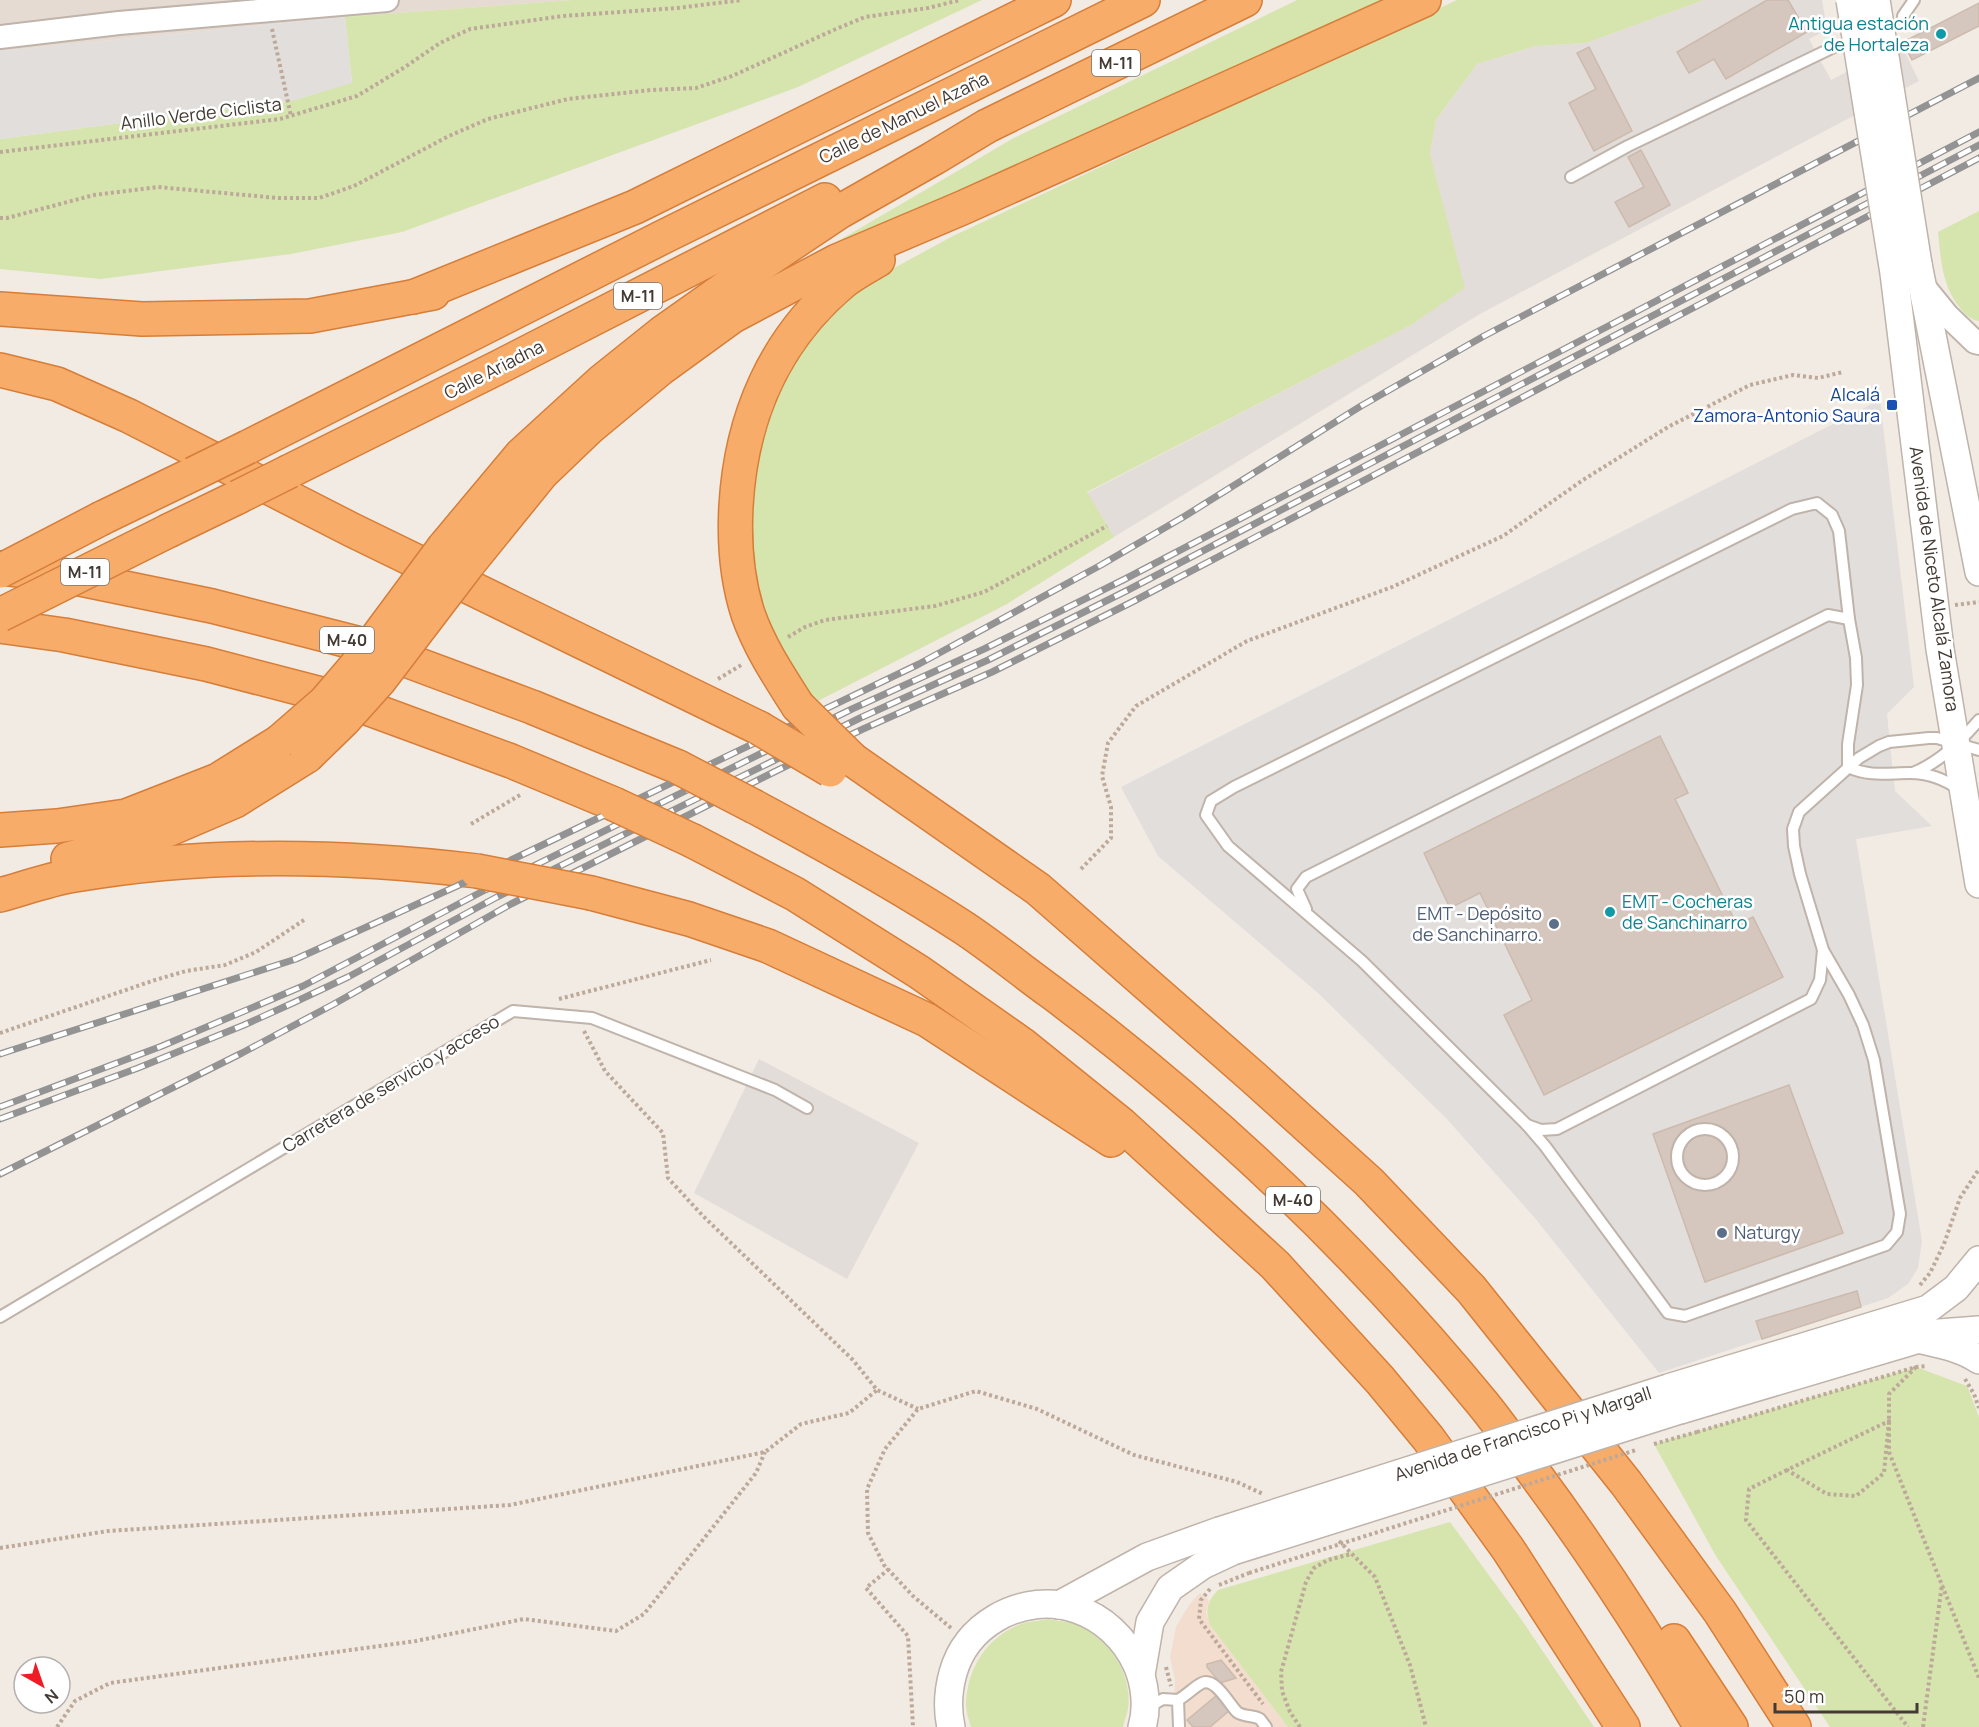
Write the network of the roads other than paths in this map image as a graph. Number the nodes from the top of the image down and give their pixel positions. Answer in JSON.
{"nodes":[{"id":1,"x":387,"y":0,"type":"edge"},
{"id":2,"x":1054,"y":0,"type":"edge"},
{"id":3,"x":1143,"y":0,"type":"edge"},
{"id":4,"x":1245,"y":0,"type":"edge"},
{"id":5,"x":1424,"y":0,"type":"edge"},
{"id":6,"x":1850,"y":0,"type":"edge"},
{"id":7,"x":1876,"y":0,"type":"edge"},
{"id":8,"x":1914,"y":0,"type":"edge"},
{"id":9,"x":1903,"y":16,"type":"dead end"},
{"id":10,"x":0,"y":37,"type":"edge"},
{"id":11,"x":1834,"y":47,"type":"dead end"},
{"id":12,"x":987,"y":126,"type":"junction"},
{"id":13,"x":1571,"y":177,"type":"dead end"},
{"id":14,"x":962,"y":208,"type":"junction"},
{"id":15,"x":665,"y":236,"type":"junction"},
{"id":16,"x":1911,"y":273,"type":"junction"},
{"id":17,"x":413,"y":297,"type":"junction"},
{"id":18,"x":0,"y":309,"type":"edge"},
{"id":19,"x":1979,"y":343,"type":"edge"},
{"id":20,"x":0,"y":370,"type":"edge"},
{"id":21,"x":456,"y":555,"type":"junction"},
{"id":22,"x":0,"y":570,"type":"edge"},
{"id":23,"x":1979,"y":573,"type":"edge"},
{"id":24,"x":0,"y":615,"type":"edge"},
{"id":25,"x":1849,"y":619,"type":"junction"},
{"id":26,"x":0,"y":626,"type":"edge"},
{"id":27,"x":1979,"y":720,"type":"edge"},
{"id":28,"x":1968,"y":747,"type":"edge"},
{"id":29,"x":293,"y":749,"type":"junction"},
{"id":30,"x":842,"y":765,"type":"junction"},
{"id":31,"x":1848,"y":767,"type":"junction"},
{"id":32,"x":1913,"y":773,"type":"junction"},
{"id":33,"x":1964,"y":792,"type":"junction"},
{"id":34,"x":0,"y":830,"type":"edge"},
{"id":35,"x":0,"y":878,"type":"edge"},
{"id":36,"x":1979,"y":884,"type":"edge"},
{"id":37,"x":0,"y":895,"type":"edge"},
{"id":38,"x":1309,"y":915,"type":"junction"},
{"id":39,"x":1823,"y":950,"type":"junction"},
{"id":40,"x":1110,"y":1036,"type":"junction"},
{"id":41,"x":807,"y":1107,"type":"dead end"},
{"id":42,"x":1527,"y":1125,"type":"junction"},
{"id":43,"x":1703,"y":1185,"type":"joint"},
{"id":44,"x":1213,"y":1208,"type":"junction"},
{"id":45,"x":1979,"y":1260,"type":"edge"},
{"id":46,"x":0,"y":1317,"type":"edge"},
{"id":47,"x":1979,"y":1330,"type":"edge"},
{"id":48,"x":1918,"y":1339,"type":"junction"},
{"id":49,"x":1971,"y":1368,"type":"edge"},
{"id":50,"x":1674,"y":1399,"type":"junction"},
{"id":51,"x":1226,"y":1541,"type":"junction"},
{"id":52,"x":1059,"y":1605,"type":"junction"},
{"id":53,"x":1141,"y":1675,"type":"junction"},
{"id":54,"x":1174,"y":1699,"type":"junction"},
{"id":55,"x":1143,"y":1718,"type":"edge"},
{"id":56,"x":951,"y":1727,"type":"edge"},
{"id":57,"x":1179,"y":1727,"type":"edge"},
{"id":58,"x":1266,"y":1727,"type":"edge"},
{"id":59,"x":1623,"y":1727,"type":"edge"},
{"id":60,"x":1701,"y":1727,"type":"edge"},
{"id":61,"x":1731,"y":1727,"type":"edge"},
{"id":62,"x":1794,"y":1727,"type":"edge"}],
"edges":[{"from":1,"to":10,"type":"street"},
{"from":2,"to":17,"type":"highway"},
{"from":3,"to":15,"type":"highway","name":"Calle de Manuel Azaña","number":"M-11"},
{"from":4,"to":12,"type":"highway","number":"M-11"},
{"from":5,"to":14,"type":"highway"},
{"from":6,"to":16,"type":"street","bridge":true},
{"from":7,"to":16,"type":"street","bridge":true},
{"from":8,"to":9,"type":"lane"},
{"from":11,"to":13,"type":"lane"},
{"from":12,"to":21,"type":"highway"},
{"from":12,"to":24,"type":"highway","name":"Calle Ariadna","number":"M-11","bridge":true},
{"from":14,"to":21,"type":"highway"},
{"from":14,"to":30,"type":"highway","bridge":true},
{"from":15,"to":17,"type":"highway"},
{"from":15,"to":22,"type":"highway","number":"M-11","bridge":true},
{"from":16,"to":19,"type":"street"},
{"from":16,"to":23,"type":"street"},
{"from":16,"to":28,"type":"street","name":"Avenida de Niceto Alcalá Zamora"},
{"from":17,"to":18,"type":"highway"},
{"from":20,"to":30,"type":"highway","bridge":true},
{"from":21,"to":29,"type":"highway","bridge":true},
{"from":22,"to":40,"type":"highway","number":"M-40","bridge":true},
{"from":25,"to":31,"type":"lane"},
{"from":25,"to":38,"type":"lane"},
{"from":25,"to":38,"type":"lane"},
{"from":26,"to":44,"type":"highway","bridge":true},
{"from":27,"to":28,"type":"lane"},
{"from":28,"to":31,"type":"lane"},
{"from":28,"to":32,"type":"lane"},
{"from":28,"to":33,"type":"street","name":"Avenida de Niceto Alcalá Zamora"},
{"from":29,"to":34,"type":"highway"},
{"from":29,"to":35,"type":"highway"},
{"from":30,"to":62,"type":"highway"},
{"from":31,"to":32,"type":"lane"},
{"from":31,"to":39,"type":"lane"},
{"from":32,"to":33,"type":"lane"},
{"from":33,"to":36,"type":"street","name":"Avenida de Niceto Alcalá Zamora"},
{"from":37,"to":44,"type":"highway","bridge":true},
{"from":38,"to":42,"type":"lane"},
{"from":39,"to":42,"type":"lane"},
{"from":39,"to":42,"type":"lane"},
{"from":40,"to":60,"type":"highway","number":"M-40"},
{"from":40,"to":61,"type":"highway"},
{"from":41,"to":46,"type":"lane","name":"Carretera de servicio y acceso"},
{"from":43,"to":43,"type":"lane"},
{"from":44,"to":59,"type":"highway"},
{"from":45,"to":50,"type":"street","name":"Avenida de Francisco Pi y Margall"},
{"from":47,"to":48,"type":"street","name":"Avenida de Francisco Pi y Margall"},
{"from":48,"to":49,"type":"street"},
{"from":48,"to":50,"type":"street","name":"Avenida de Francisco Pi y Margall"},
{"from":50,"to":51,"type":"street","name":"Avenida de Francisco Pi y Margall","bridge":true},
{"from":51,"to":52,"type":"street","name":"Avenida de Francisco Pi y Margall"},
{"from":51,"to":53,"type":"street","name":"Avenida de Francisco Pi y Margall"},
{"from":52,"to":53,"type":"street"},
{"from":52,"to":56,"type":"street"},
{"from":53,"to":55,"type":"street"},
{"from":54,"to":55,"type":"lane"},
{"from":54,"to":57,"type":"lane"},
{"from":54,"to":58,"type":"lane"}]}
